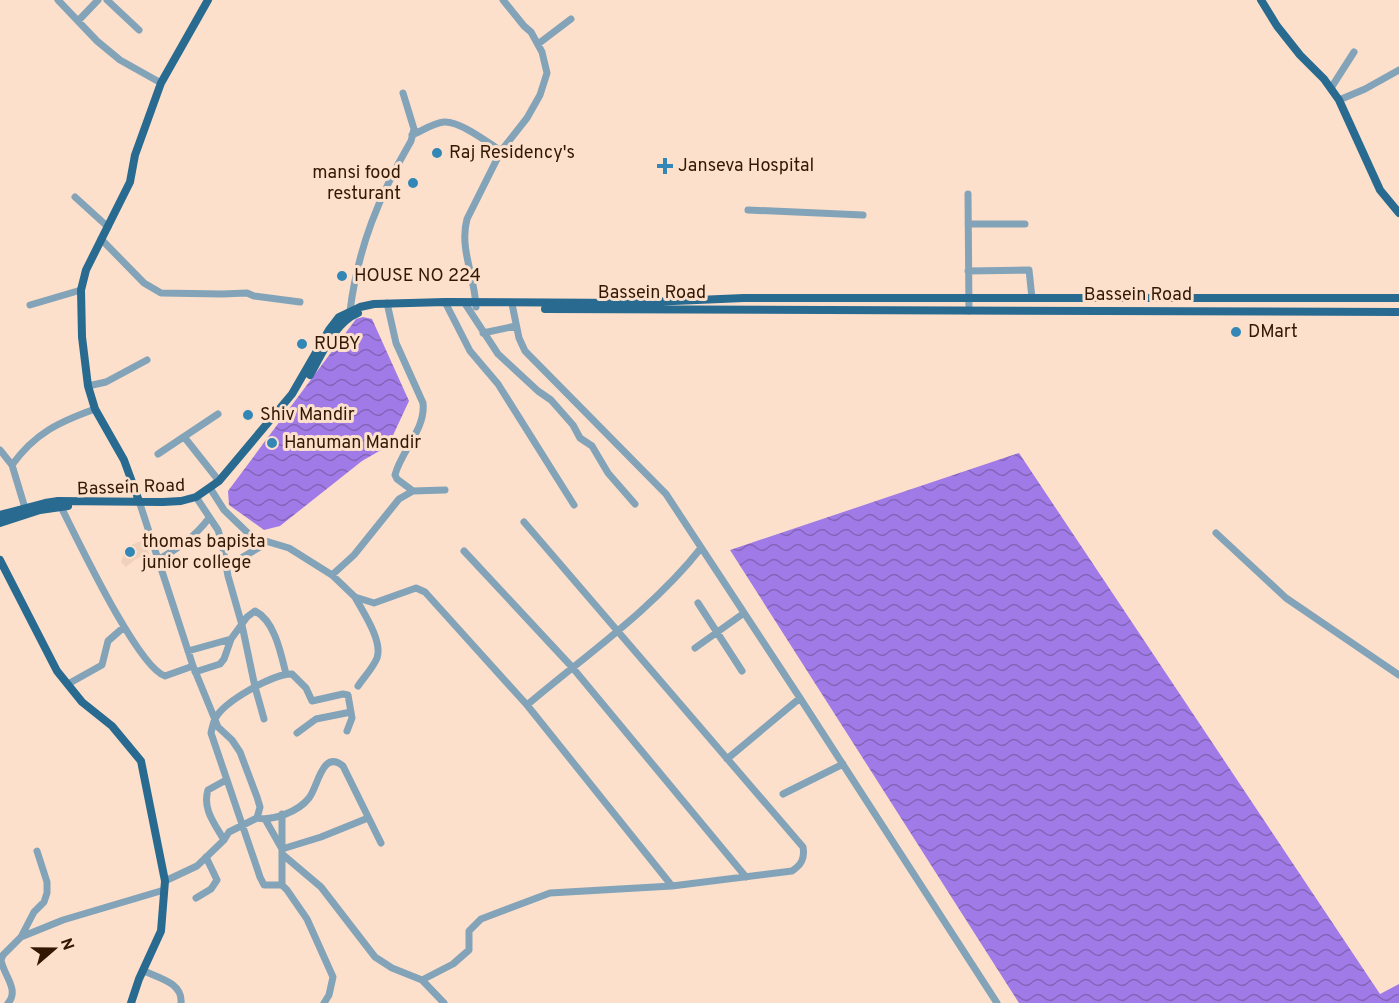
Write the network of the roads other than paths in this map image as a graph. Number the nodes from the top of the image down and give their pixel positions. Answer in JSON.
{"nodes":[{"id":1,"x":58,"y":0,"type":"edge"},
{"id":2,"x":98,"y":0,"type":"edge"},
{"id":3,"x":107,"y":0,"type":"edge"},
{"id":4,"x":208,"y":0,"type":"edge"},
{"id":5,"x":504,"y":0,"type":"edge"},
{"id":6,"x":1261,"y":0,"type":"edge"},
{"id":7,"x":571,"y":19,"type":"dead end"},
{"id":8,"x":78,"y":21,"type":"junction"},
{"id":9,"x":139,"y":30,"type":"dead end"},
{"id":10,"x":538,"y":44,"type":"junction"},
{"id":11,"x":1354,"y":52,"type":"dead end"},
{"id":12,"x":1399,"y":70,"type":"edge"},
{"id":13,"x":160,"y":83,"type":"junction"},
{"id":14,"x":1330,"y":88,"type":"junction"},
{"id":15,"x":403,"y":93,"type":"dead end"},
{"id":16,"x":1339,"y":100,"type":"junction"},
{"id":17,"x":412,"y":135,"type":"junction"},
{"id":18,"x":501,"y":151,"type":"junction"},
{"id":19,"x":968,"y":194,"type":"dead end"},
{"id":20,"x":75,"y":197,"type":"dead end"},
{"id":21,"x":748,"y":210,"type":"dead end"},
{"id":22,"x":1399,"y":213,"type":"edge"},
{"id":23,"x":863,"y":215,"type":"dead end"},
{"id":24,"x":968,"y":224,"type":"junction"},
{"id":25,"x":1025,"y":224,"type":"dead end"},
{"id":26,"x":108,"y":227,"type":"junction"},
{"id":27,"x":101,"y":239,"type":"junction"},
{"id":28,"x":968,"y":271,"type":"junction"},
{"id":29,"x":81,"y":290,"type":"junction"},
{"id":30,"x":968,"y":297,"type":"junction"},
{"id":31,"x":844,"y":298,"type":"junction"},
{"id":32,"x":1032,"y":298,"type":"junction"},
{"id":33,"x":1399,"y":298,"type":"edge"},
{"id":34,"x":1271,"y":299,"type":"junction"},
{"id":35,"x":1335,"y":299,"type":"junction"},
{"id":36,"x":300,"y":302,"type":"dead end"},
{"id":37,"x":446,"y":304,"type":"junction"},
{"id":38,"x":471,"y":304,"type":"junction"},
{"id":39,"x":30,"y":305,"type":"dead end"},
{"id":40,"x":388,"y":305,"type":"junction"},
{"id":41,"x":513,"y":306,"type":"junction"},
{"id":42,"x":845,"y":310,"type":"junction"},
{"id":43,"x":969,"y":311,"type":"junction"},
{"id":44,"x":1272,"y":312,"type":"junction"},
{"id":45,"x":1336,"y":312,"type":"junction"},
{"id":46,"x":1399,"y":312,"type":"edge"},
{"id":47,"x":351,"y":313,"type":"junction"},
{"id":48,"x":516,"y":326,"type":"junction"},
{"id":49,"x":483,"y":333,"type":"junction"},
{"id":50,"x":147,"y":360,"type":"dead end"},
{"id":51,"x":88,"y":386,"type":"junction"},
{"id":52,"x":95,"y":409,"type":"junction"},
{"id":53,"x":218,"y":414,"type":"dead end"},
{"id":54,"x":185,"y":438,"type":"junction"},
{"id":55,"x":0,"y":450,"type":"edge"},
{"id":56,"x":158,"y":454,"type":"dead end"},
{"id":57,"x":12,"y":465,"type":"junction"},
{"id":58,"x":219,"y":481,"type":"junction"},
{"id":59,"x":212,"y":490,"type":"junction"},
{"id":60,"x":445,"y":490,"type":"dead end"},
{"id":61,"x":413,"y":491,"type":"junction"},
{"id":62,"x":197,"y":500,"type":"junction"},
{"id":63,"x":59,"y":504,"type":"junction"},
{"id":64,"x":140,"y":504,"type":"junction"},
{"id":65,"x":635,"y":504,"type":"dead end"},
{"id":66,"x":574,"y":505,"type":"dead end"},
{"id":67,"x":25,"y":508,"type":"junction"},
{"id":68,"x":0,"y":515,"type":"edge"},
{"id":69,"x":209,"y":518,"type":"junction"},
{"id":70,"x":524,"y":522,"type":"dead end"},
{"id":71,"x":0,"y":523,"type":"edge"},
{"id":72,"x":1216,"y":533,"type":"dead end"},
{"id":73,"x":260,"y":547,"type":"dead end"},
{"id":74,"x":701,"y":548,"type":"junction"},
{"id":75,"x":464,"y":551,"type":"dead end"},
{"id":76,"x":0,"y":560,"type":"edge"},
{"id":77,"x":158,"y":560,"type":"junction"},
{"id":78,"x":226,"y":567,"type":"junction"},
{"id":79,"x":332,"y":575,"type":"junction"},
{"id":80,"x":355,"y":597,"type":"junction"},
{"id":81,"x":698,"y":603,"type":"dead end"},
{"id":82,"x":744,"y":613,"type":"junction"},
{"id":83,"x":242,"y":625,"type":"junction"},
{"id":84,"x":123,"y":627,"type":"junction"},
{"id":85,"x":617,"y":631,"type":"junction"},
{"id":86,"x":717,"y":632,"type":"junction"},
{"id":87,"x":231,"y":639,"type":"junction"},
{"id":88,"x":694,"y":648,"type":"dead end"},
{"id":89,"x":188,"y":651,"type":"junction"},
{"id":90,"x":572,"y":667,"type":"junction"},
{"id":91,"x":194,"y":669,"type":"junction"},
{"id":92,"x":742,"y":671,"type":"dead end"},
{"id":93,"x":286,"y":674,"type":"junction"},
{"id":94,"x":1399,"y":675,"type":"edge"},
{"id":95,"x":68,"y":684,"type":"junction"},
{"id":96,"x":358,"y":686,"type":"dead end"},
{"id":97,"x":255,"y":687,"type":"junction"},
{"id":98,"x":801,"y":698,"type":"junction"},
{"id":99,"x":527,"y":705,"type":"junction"},
{"id":100,"x":351,"y":712,"type":"junction"},
{"id":101,"x":214,"y":719,"type":"junction"},
{"id":102,"x":264,"y":719,"type":"dead end"},
{"id":103,"x":347,"y":731,"type":"dead end"},
{"id":104,"x":297,"y":733,"type":"dead end"},
{"id":105,"x":727,"y":759,"type":"junction"},
{"id":106,"x":843,"y":764,"type":"junction"},
{"id":107,"x":226,"y":780,"type":"junction"},
{"id":108,"x":783,"y":794,"type":"dead end"},
{"id":109,"x":282,"y":814,"type":"junction"},
{"id":110,"x":257,"y":818,"type":"junction"},
{"id":111,"x":368,"y":818,"type":"junction"},
{"id":112,"x":265,"y":819,"type":"junction"},
{"id":113,"x":242,"y":825,"type":"junction"},
{"id":114,"x":224,"y":840,"type":"junction"},
{"id":115,"x":381,"y":843,"type":"dead end"},
{"id":116,"x":37,"y":851,"type":"dead end"},
{"id":117,"x":282,"y":852,"type":"junction"},
{"id":118,"x":206,"y":857,"type":"junction"},
{"id":119,"x":746,"y":877,"type":"junction"},
{"id":120,"x":164,"y":885,"type":"junction"},
{"id":121,"x":282,"y":885,"type":"junction"},
{"id":122,"x":672,"y":886,"type":"junction"},
{"id":123,"x":196,"y":898,"type":"dead end"},
{"id":124,"x":21,"y":937,"type":"junction"},
{"id":125,"x":0,"y":960,"type":"edge"},
{"id":126,"x":144,"y":971,"type":"junction"},
{"id":127,"x":422,"y":980,"type":"junction"},
{"id":128,"x":8,"y":1003,"type":"edge"},
{"id":129,"x":131,"y":1003,"type":"edge"},
{"id":130,"x":181,"y":1003,"type":"edge"},
{"id":131,"x":324,"y":1003,"type":"edge"},
{"id":132,"x":444,"y":1003,"type":"edge"},
{"id":133,"x":997,"y":1003,"type":"edge"}],
"edges":[{"from":1,"to":8,"type":"street"},
{"from":2,"to":8,"type":"street"},
{"from":3,"to":9,"type":"street"},
{"from":4,"to":13,"type":"main road"},
{"from":5,"to":10,"type":"street"},
{"from":6,"to":14,"type":"main road"},
{"from":7,"to":10,"type":"street"},
{"from":8,"to":13,"type":"street"},
{"from":10,"to":18,"type":"street"},
{"from":11,"to":14,"type":"street"},
{"from":12,"to":16,"type":"street"},
{"from":13,"to":26,"type":"main road"},
{"from":14,"to":16,"type":"main road"},
{"from":15,"to":17,"type":"street"},
{"from":16,"to":22,"type":"main road"},
{"from":17,"to":18,"type":"street"},
{"from":17,"to":47,"type":"street"},
{"from":18,"to":38,"type":"street"},
{"from":19,"to":24,"type":"street"},
{"from":20,"to":26,"type":"street"},
{"from":21,"to":23,"type":"street"},
{"from":24,"to":25,"type":"street"},
{"from":24,"to":28,"type":"street"},
{"from":26,"to":27,"type":"main road"},
{"from":27,"to":29,"type":"main road"},
{"from":27,"to":36,"type":"street"},
{"from":28,"to":30,"type":"street"},
{"from":28,"to":32,"type":"street"},
{"from":29,"to":39,"type":"street"},
{"from":29,"to":51,"type":"main road"},
{"from":30,"to":31,"type":"main road","name":"Bassein Road"},
{"from":30,"to":32,"type":"main road","name":"Bassein Road"},
{"from":30,"to":43,"type":"street"},
{"from":31,"to":41,"type":"main road","name":"Bassein Road"},
{"from":31,"to":42,"type":"main road"},
{"from":32,"to":34,"type":"main road","name":"Bassein Road"},
{"from":33,"to":35,"type":"main road","name":"Bassein Road"},
{"from":34,"to":35,"type":"main road","name":"Bassein Road"},
{"from":34,"to":44,"type":"main road"},
{"from":35,"to":45,"type":"main road"},
{"from":37,"to":38,"type":"main road","name":"Bassein Road"},
{"from":37,"to":40,"type":"main road","name":"Bassein Road"},
{"from":37,"to":66,"type":"street"},
{"from":38,"to":41,"type":"main road","name":"Bassein Road"},
{"from":38,"to":49,"type":"street"},
{"from":40,"to":47,"type":"main road","name":"Bassein Road"},
{"from":40,"to":61,"type":"street"},
{"from":41,"to":42,"type":"main road","name":"Bassein Road"},
{"from":41,"to":48,"type":"street"},
{"from":42,"to":43,"type":"main road","name":"Bassein Road"},
{"from":43,"to":44,"type":"main road","name":"Bassein Road"},
{"from":44,"to":45,"type":"main road","name":"Bassein Road"},
{"from":45,"to":46,"type":"main road","name":"Bassein Road"},
{"from":47,"to":58,"type":"main road"},
{"from":47,"to":59,"type":"main road"},
{"from":48,"to":49,"type":"street"},
{"from":48,"to":74,"type":"street"},
{"from":49,"to":65,"type":"street"},
{"from":50,"to":51,"type":"street"},
{"from":51,"to":52,"type":"main road"},
{"from":52,"to":57,"type":"street"},
{"from":52,"to":64,"type":"main road"},
{"from":53,"to":54,"type":"street"},
{"from":54,"to":56,"type":"street"},
{"from":54,"to":58,"type":"street"},
{"from":55,"to":57,"type":"street"},
{"from":57,"to":67,"type":"street"},
{"from":58,"to":59,"type":"main road"},
{"from":59,"to":62,"type":"main road"},
{"from":59,"to":79,"type":"street"},
{"from":60,"to":61,"type":"street"},
{"from":61,"to":79,"type":"street"},
{"from":62,"to":64,"type":"main road"},
{"from":62,"to":69,"type":"street"},
{"from":63,"to":64,"type":"main road"},
{"from":63,"to":67,"type":"main road"},
{"from":63,"to":71,"type":"main road","name":"Bassein Road"},
{"from":63,"to":84,"type":"street"},
{"from":64,"to":77,"type":"street"},
{"from":67,"to":68,"type":"main road"},
{"from":69,"to":77,"type":"street"},
{"from":69,"to":78,"type":"street"},
{"from":70,"to":85,"type":"street"},
{"from":72,"to":94,"type":"street"},
{"from":73,"to":78,"type":"street"},
{"from":74,"to":82,"type":"street"},
{"from":74,"to":85,"type":"street"},
{"from":75,"to":90,"type":"street"},
{"from":76,"to":95,"type":"main road"},
{"from":77,"to":89,"type":"street"},
{"from":78,"to":83,"type":"street"},
{"from":79,"to":80,"type":"street"},
{"from":80,"to":96,"type":"street"},
{"from":80,"to":99,"type":"street"},
{"from":81,"to":86,"type":"street"},
{"from":82,"to":86,"type":"street"},
{"from":82,"to":98,"type":"street"},
{"from":83,"to":87,"type":"street"},
{"from":83,"to":93,"type":"street"},
{"from":83,"to":97,"type":"street"},
{"from":84,"to":91,"type":"street"},
{"from":84,"to":95,"type":"street"},
{"from":85,"to":90,"type":"street"},
{"from":85,"to":105,"type":"street"},
{"from":86,"to":88,"type":"street"},
{"from":86,"to":92,"type":"street"},
{"from":87,"to":89,"type":"street"},
{"from":87,"to":91,"type":"street"},
{"from":89,"to":91,"type":"street"},
{"from":90,"to":99,"type":"street"},
{"from":90,"to":119,"type":"street"},
{"from":91,"to":101,"type":"street"},
{"from":93,"to":97,"type":"street"},
{"from":93,"to":100,"type":"street"},
{"from":95,"to":120,"type":"main road"},
{"from":97,"to":101,"type":"street"},
{"from":97,"to":102,"type":"street"},
{"from":98,"to":105,"type":"street"},
{"from":98,"to":106,"type":"street"},
{"from":99,"to":122,"type":"street"},
{"from":100,"to":103,"type":"street"},
{"from":100,"to":104,"type":"street"},
{"from":101,"to":107,"type":"street"},
{"from":101,"to":110,"type":"street"},
{"from":105,"to":119,"type":"street"},
{"from":106,"to":108,"type":"street"},
{"from":106,"to":133,"type":"street"},
{"from":107,"to":113,"type":"street"},
{"from":107,"to":114,"type":"street"},
{"from":109,"to":111,"type":"street"},
{"from":109,"to":112,"type":"street"},
{"from":109,"to":117,"type":"street"},
{"from":110,"to":112,"type":"street"},
{"from":110,"to":113,"type":"street"},
{"from":111,"to":115,"type":"street"},
{"from":111,"to":117,"type":"street"},
{"from":112,"to":117,"type":"street"},
{"from":113,"to":114,"type":"street"},
{"from":113,"to":121,"type":"street"},
{"from":114,"to":118,"type":"street"},
{"from":116,"to":124,"type":"street"},
{"from":117,"to":121,"type":"street"},
{"from":117,"to":127,"type":"street"},
{"from":118,"to":120,"type":"street"},
{"from":118,"to":123,"type":"street"},
{"from":119,"to":122,"type":"street"},
{"from":120,"to":124,"type":"street"},
{"from":120,"to":126,"type":"main road"},
{"from":121,"to":131,"type":"street"},
{"from":122,"to":127,"type":"street"},
{"from":124,"to":125,"type":"street"},
{"from":125,"to":128,"type":"street"},
{"from":126,"to":129,"type":"main road"},
{"from":126,"to":130,"type":"street"},
{"from":127,"to":132,"type":"street"}]}
